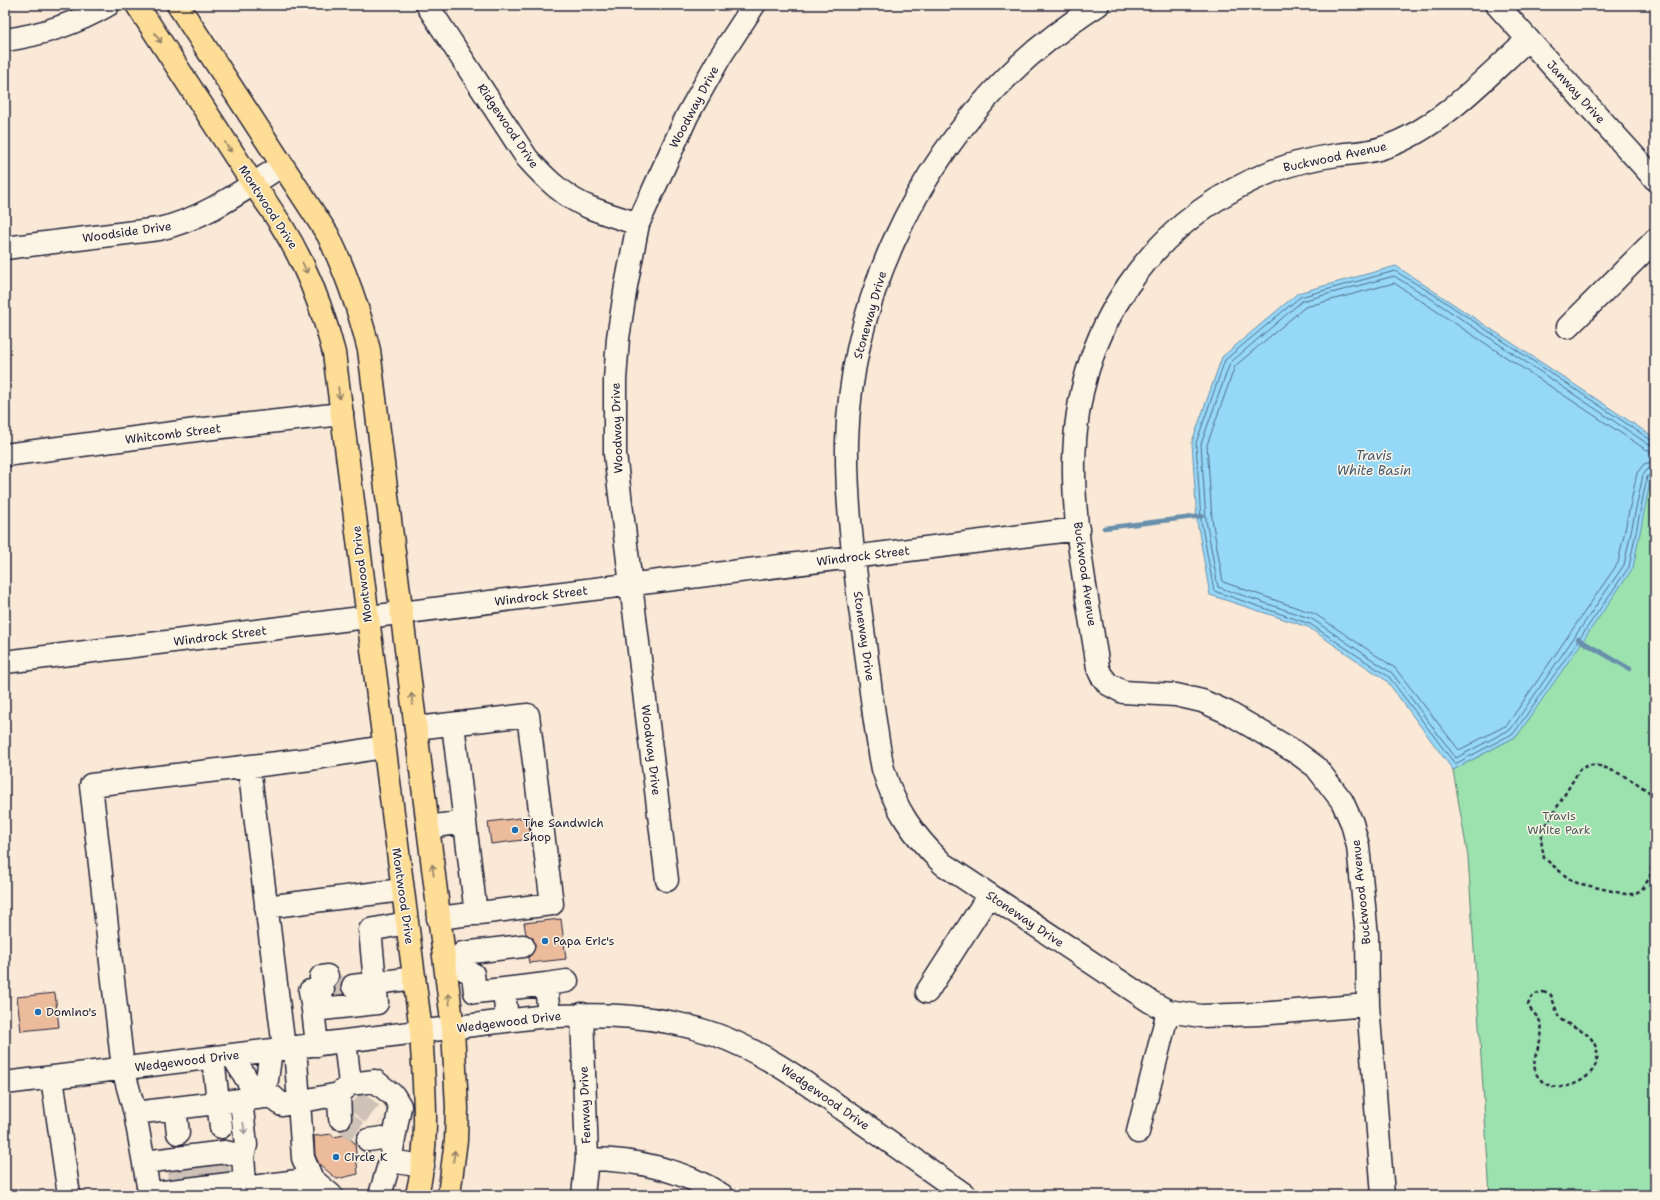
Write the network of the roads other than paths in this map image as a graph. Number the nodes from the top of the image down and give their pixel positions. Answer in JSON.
{"nodes":[{"id":1,"x":108,"y":5,"type":"edge"},
{"id":2,"x":136,"y":5,"type":"edge"},
{"id":3,"x":178,"y":5,"type":"edge"},
{"id":4,"x":427,"y":5,"type":"edge"},
{"id":5,"x":1098,"y":5,"type":"edge"},
{"id":6,"x":1497,"y":5,"type":"edge"},
{"id":7,"x":745,"y":8,"type":"edge"},
{"id":8,"x":1528,"y":39,"type":"junction"},
{"id":9,"x":5,"y":40,"type":"edge"},
{"id":10,"x":281,"y":166,"type":"junction"},
{"id":11,"x":1655,"y":180,"type":"edge"},
{"id":12,"x":253,"y":184,"type":"junction"},
{"id":13,"x":638,"y":224,"type":"junction"},
{"id":14,"x":1655,"y":240,"type":"edge"},
{"id":15,"x":5,"y":248,"type":"edge"},
{"id":16,"x":1568,"y":327,"type":"dead end"},
{"id":17,"x":342,"y":414,"type":"junction"},
{"id":18,"x":5,"y":455,"type":"edge"},
{"id":19,"x":1078,"y":529,"type":"junction"},
{"id":20,"x":853,"y":557,"type":"junction"},
{"id":21,"x":630,"y":585,"type":"junction"},
{"id":22,"x":402,"y":614,"type":"junction"},
{"id":23,"x":367,"y":618,"type":"junction"},
{"id":24,"x":5,"y":662,"type":"edge"},
{"id":25,"x":453,"y":724,"type":"junction"},
{"id":26,"x":416,"y":728,"type":"junction"},
{"id":27,"x":383,"y":747,"type":"junction"},
{"id":28,"x":249,"y":767,"type":"junction"},
{"id":29,"x":426,"y":806,"type":"junction"},
{"id":30,"x":392,"y":810,"type":"junction"},
{"id":31,"x":465,"y":822,"type":"junction"},
{"id":32,"x":428,"y":827,"type":"junction"},
{"id":33,"x":667,"y":880,"type":"dead end"},
{"id":34,"x":402,"y":890,"type":"junction"},
{"id":35,"x":989,"y":895,"type":"junction"},
{"id":36,"x":266,"y":907,"type":"junction"},
{"id":37,"x":476,"y":914,"type":"junction"},
{"id":38,"x":438,"y":918,"type":"junction"},
{"id":39,"x":406,"y":923,"type":"junction"},
{"id":40,"x":523,"y":946,"type":"dead end"},
{"id":41,"x":453,"y":954,"type":"junction"},
{"id":42,"x":414,"y":978,"type":"junction"},
{"id":43,"x":352,"y":979,"type":"tunnel mouth"},
{"id":44,"x":567,"y":981,"type":"dead end"},
{"id":45,"x":546,"y":984,"type":"junction"},
{"id":46,"x":326,"y":985,"type":"tunnel mouth"},
{"id":47,"x":375,"y":985,"type":"junction"},
{"id":48,"x":504,"y":989,"type":"junction"},
{"id":49,"x":927,"y":992,"type":"dead end"},
{"id":50,"x":1368,"y":1005,"type":"junction"},
{"id":51,"x":313,"y":1010,"type":"junction"},
{"id":52,"x":1168,"y":1011,"type":"junction"},
{"id":53,"x":582,"y":1014,"type":"junction"},
{"id":54,"x":549,"y":1016,"type":"junction"},
{"id":55,"x":508,"y":1021,"type":"junction"},
{"id":56,"x":453,"y":1029,"type":"junction"},
{"id":57,"x":421,"y":1031,"type":"junction"},
{"id":58,"x":382,"y":1037,"type":"junction"},
{"id":59,"x":345,"y":1041,"type":"junction"},
{"id":60,"x":317,"y":1044,"type":"junction"},
{"id":61,"x":283,"y":1049,"type":"junction"},
{"id":62,"x":222,"y":1056,"type":"junction"},
{"id":63,"x":123,"y":1069,"type":"junction"},
{"id":64,"x":52,"y":1078,"type":"junction"},
{"id":65,"x":5,"y":1083,"type":"edge"},
{"id":66,"x":252,"y":1097,"type":"junction"},
{"id":67,"x":345,"y":1100,"type":"junction"},
{"id":68,"x":299,"y":1101,"type":"junction"},
{"id":69,"x":218,"y":1103,"type":"junction"},
{"id":70,"x":175,"y":1108,"type":"junction"},
{"id":71,"x":135,"y":1113,"type":"junction"},
{"id":72,"x":426,"y":1123,"type":"junction"},
{"id":73,"x":1138,"y":1132,"type":"dead end"},
{"id":74,"x":385,"y":1137,"type":"junction"},
{"id":75,"x":587,"y":1159,"type":"junction"},
{"id":76,"x":144,"y":1162,"type":"junction"},
{"id":77,"x":202,"y":1162,"type":"junction"},
{"id":78,"x":423,"y":1166,"type":"junction"},
{"id":79,"x":312,"y":1179,"type":"junction"},
{"id":80,"x":69,"y":1195,"type":"edge"},
{"id":81,"x":331,"y":1195,"type":"edge"},
{"id":82,"x":380,"y":1195,"type":"edge"},
{"id":83,"x":417,"y":1195,"type":"edge"},
{"id":84,"x":449,"y":1195,"type":"edge"},
{"id":85,"x":583,"y":1195,"type":"edge"},
{"id":86,"x":722,"y":1195,"type":"edge"},
{"id":87,"x":966,"y":1195,"type":"edge"},
{"id":88,"x":1384,"y":1195,"type":"edge"}],
"edges":[{"from":1,"to":9,"type":"street"},
{"from":2,"to":12,"type":"main road","name":"Montwood Drive","one_way":true},
{"from":3,"to":10,"type":"main road"},
{"from":4,"to":13,"type":"street","name":"Ridgewood Drive"},
{"from":5,"to":20,"type":"street","name":"Stoneway Drive"},
{"from":6,"to":8,"type":"street","name":"Janway Drive"},
{"from":7,"to":13,"type":"street","name":"Woodway Drive"},
{"from":8,"to":11,"type":"street","name":"Janway Drive"},
{"from":8,"to":19,"type":"street","name":"Buckwood Avenue"},
{"from":10,"to":12,"type":"street","name":"Woodside Drive"},
{"from":10,"to":22,"type":"main road"},
{"from":12,"to":15,"type":"street","name":"Woodside Drive"},
{"from":12,"to":17,"type":"main road","name":"Montwood Drive","one_way":true},
{"from":13,"to":21,"type":"street","name":"Woodway Drive"},
{"from":14,"to":16,"type":"street"},
{"from":17,"to":18,"type":"street","name":"Whitcomb Street"},
{"from":17,"to":23,"type":"main road","name":"Montwood Drive"},
{"from":19,"to":20,"type":"street","name":"Windrock Street"},
{"from":19,"to":50,"type":"street","name":"Buckwood Avenue"},
{"from":20,"to":21,"type":"street","name":"Windrock Street"},
{"from":20,"to":35,"type":"street","name":"Stoneway Drive"},
{"from":21,"to":22,"type":"street","name":"Windrock Street"},
{"from":21,"to":33,"type":"street","name":"Woodway Drive"},
{"from":22,"to":23,"type":"street","name":"Windrock Street"},
{"from":26,"to":22,"type":"main road","one_way":true},
{"from":23,"to":24,"type":"street","name":"Windrock Street"},
{"from":23,"to":27,"type":"main road","name":"Montwood Drive"},
{"from":25,"to":26,"type":"street"},
{"from":25,"to":31,"type":"street"},
{"from":25,"to":37,"type":"street"},
{"from":26,"to":29,"type":"main road"},
{"from":27,"to":28,"type":"street"},
{"from":27,"to":30,"type":"main road","name":"Montwood Drive"},
{"from":28,"to":36,"type":"street"},
{"from":28,"to":63,"type":"street"},
{"from":29,"to":30,"type":"main road"},
{"from":29,"to":32,"type":"main road"},
{"from":30,"to":34,"type":"main road","name":"Montwood Drive"},
{"from":31,"to":32,"type":"street"},
{"from":31,"to":37,"type":"street"},
{"from":38,"to":32,"type":"main road","one_way":true},
{"from":34,"to":36,"type":"street"},
{"from":34,"to":39,"type":"main road","name":"Montwood Drive"},
{"from":35,"to":49,"type":"street"},
{"from":35,"to":52,"type":"street","name":"Stoneway Drive"},
{"from":36,"to":61,"type":"street"},
{"from":37,"to":38,"type":"street"},
{"from":38,"to":41,"type":"main road"},
{"from":39,"to":42,"type":"main road","name":"Montwood Drive"},
{"from":39,"to":47,"type":"street"},
{"from":40,"to":41,"type":"street"},
{"from":41,"to":48,"type":"street"},
{"from":56,"to":41,"type":"main road","one_way":true},
{"from":42,"to":47,"type":"street"},
{"from":42,"to":57,"type":"main road","name":"Montwood Drive"},
{"from":43,"to":47,"type":"street"},
{"from":44,"to":45,"type":"street"},
{"from":45,"to":48,"type":"street"},
{"from":45,"to":54,"type":"street"},
{"from":46,"to":51,"type":"street"},
{"from":47,"to":51,"type":"street"},
{"from":47,"to":58,"type":"street"},
{"from":48,"to":55,"type":"street"},
{"from":50,"to":52,"type":"street","name":"Stoneway Drive"},
{"from":50,"to":88,"type":"street","name":"Buckwood Avenue"},
{"from":51,"to":60,"type":"street"},
{"from":52,"to":73,"type":"street"},
{"from":53,"to":54,"type":"street","name":"Wedgewood Drive"},
{"from":53,"to":75,"type":"street","name":"Fenway Drive"},
{"from":53,"to":87,"type":"street","name":"Wedgewood Drive"},
{"from":54,"to":55,"type":"street","name":"Wedgewood Drive"},
{"from":55,"to":56,"type":"street","name":"Wedgewood Drive"},
{"from":56,"to":57,"type":"street","name":"Wedgewood Drive"},
{"from":84,"to":56,"type":"main road","one_way":true},
{"from":57,"to":58,"type":"street","name":"Wedgewood Drive"},
{"from":57,"to":72,"type":"main road","name":"Montwood Drive"},
{"from":58,"to":59,"type":"street","name":"Wedgewood Drive"},
{"from":59,"to":60,"type":"street","name":"Wedgewood Drive"},
{"from":59,"to":67,"type":"street"},
{"from":60,"to":61,"type":"street","name":"Wedgewood Drive"},
{"from":61,"to":62,"type":"street","name":"Wedgewood Drive"},
{"from":61,"to":66,"type":"street"},
{"from":61,"to":68,"type":"street"},
{"from":62,"to":63,"type":"street","name":"Wedgewood Drive"},
{"from":62,"to":66,"type":"street"},
{"from":62,"to":69,"type":"street"},
{"from":63,"to":64,"type":"street","name":"Wedgewood Drive"},
{"from":63,"to":71,"type":"street"},
{"from":64,"to":65,"type":"street","name":"Wedgewood Drive"},
{"from":64,"to":80,"type":"street"},
{"from":66,"to":68,"type":"street"},
{"from":66,"to":69,"type":"street"},
{"from":66,"to":77,"type":"street","one_way":true},
{"from":67,"to":68,"type":"street"},
{"from":67,"to":74,"type":"street"},
{"from":68,"to":79,"type":"street"},
{"from":69,"to":70,"type":"street"},
{"from":69,"to":77,"type":"street"},
{"from":70,"to":71,"type":"street"},
{"from":70,"to":77,"type":"street"},
{"from":71,"to":76,"type":"street"},
{"from":72,"to":74,"type":"street"},
{"from":72,"to":78,"type":"main road","name":"Montwood Drive"},
{"from":74,"to":78,"type":"street"},
{"from":74,"to":82,"type":"street"},
{"from":75,"to":85,"type":"street","name":"Fenway Drive"},
{"from":75,"to":86,"type":"street"},
{"from":76,"to":77,"type":"street"},
{"from":76,"to":77,"type":"street"},
{"from":77,"to":79,"type":"street"},
{"from":78,"to":83,"type":"main road","name":"Montwood Drive"},
{"from":79,"to":81,"type":"street"}]}
